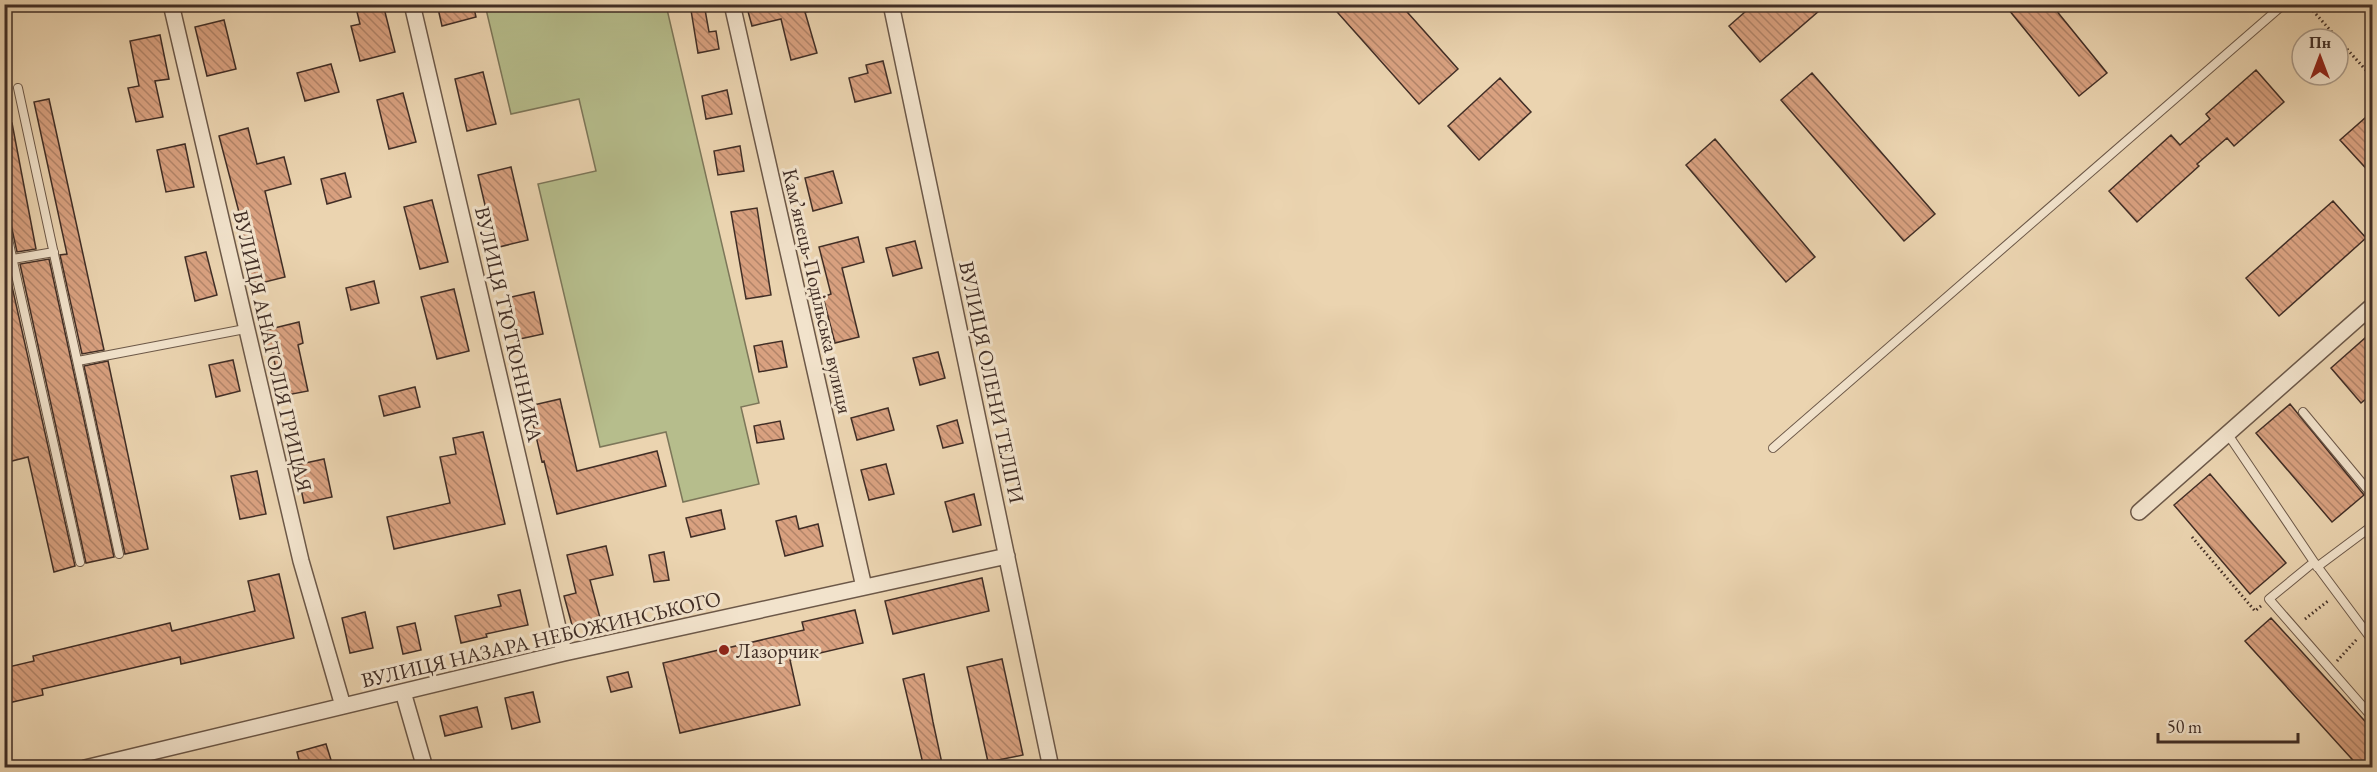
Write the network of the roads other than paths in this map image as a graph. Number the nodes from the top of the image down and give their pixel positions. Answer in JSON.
{"nodes":[{"id":1,"x":171,"y":4,"type":"edge"},
{"id":2,"x":412,"y":4,"type":"edge"},
{"id":3,"x":732,"y":4,"type":"edge"},
{"id":4,"x":891,"y":4,"type":"edge"},
{"id":5,"x":2284,"y":4,"type":"edge"},
{"id":6,"x":18,"y":88,"type":"dead end"},
{"id":7,"x":4,"y":221,"type":"edge"},
{"id":8,"x":54,"y":252,"type":"junction"},
{"id":9,"x":13,"y":259,"type":"junction"},
{"id":10,"x":2373,"y":306,"type":"edge"},
{"id":11,"x":245,"y":329,"type":"junction"},
{"id":12,"x":78,"y":361,"type":"junction"},
{"id":13,"x":2303,"y":412,"type":"dead end"},
{"id":14,"x":2227,"y":433,"type":"junction"},
{"id":15,"x":1773,"y":448,"type":"dead end"},
{"id":16,"x":2373,"y":495,"type":"edge"},
{"id":17,"x":2139,"y":512,"type":"dead end"},
{"id":18,"x":2373,"y":526,"type":"edge"},
{"id":19,"x":119,"y":554,"type":"dead end"},
{"id":20,"x":1007,"y":556,"type":"junction"},
{"id":21,"x":80,"y":562,"type":"dead end"},
{"id":22,"x":2315,"y":565,"type":"junction"},
{"id":23,"x":864,"y":587,"type":"junction"},
{"id":24,"x":2373,"y":640,"type":"edge"},
{"id":25,"x":564,"y":653,"type":"junction"},
{"id":26,"x":403,"y":692,"type":"junction"},
{"id":27,"x":343,"y":706,"type":"junction"},
{"id":28,"x":2373,"y":717,"type":"edge"},
{"id":29,"x":85,"y":768,"type":"edge"},
{"id":30,"x":425,"y":768,"type":"edge"},
{"id":31,"x":1051,"y":768,"type":"edge"}],
"edges":[{"from":1,"to":11,"type":"street","name":"ВУЛИЦЯ АНАТОЛІЯ ГРИЦАЯ"},
{"from":2,"to":25,"type":"street","name":"ВУЛИЦЯ ТЮТЮННИКА"},
{"from":3,"to":23,"type":"street","name":"Камʼянець-Подільська вулиця"},
{"from":4,"to":20,"type":"street","name":"ВУЛИЦЯ ОЛЕНИ ТЕЛІГИ"},
{"from":5,"to":15,"type":"lane"},
{"from":6,"to":8,"type":"lane"},
{"from":7,"to":9,"type":"lane"},
{"from":8,"to":9,"type":"lane"},
{"from":8,"to":12,"type":"lane"},
{"from":9,"to":21,"type":"lane"},
{"from":10,"to":14,"type":"street"},
{"from":11,"to":12,"type":"lane"},
{"from":11,"to":27,"type":"street","name":"ВУЛИЦЯ АНАТОЛІЯ ГРИЦАЯ"},
{"from":12,"to":19,"type":"lane"},
{"from":13,"to":16,"type":"lane"},
{"from":14,"to":17,"type":"street"},
{"from":14,"to":22,"type":"lane"},
{"from":18,"to":22,"type":"lane"},
{"from":20,"to":23,"type":"street","name":"ВУЛИЦЯ НАЗАРА НЕБОЖИНСЬКОГО"},
{"from":20,"to":31,"type":"street","name":"ВУЛИЦЯ ОЛЕНИ ТЕЛІГИ"},
{"from":22,"to":24,"type":"lane"},
{"from":22,"to":28,"type":"lane"},
{"from":23,"to":25,"type":"street","name":"ВУЛИЦЯ НАЗАРА НЕБОЖИНСЬКОГО"},
{"from":25,"to":26,"type":"street","name":"ВУЛИЦЯ НАЗАРА НЕБОЖИНСЬКОГО"},
{"from":26,"to":27,"type":"street","name":"ВУЛИЦЯ НАЗАРА НЕБОЖИНСЬКОГО"},
{"from":26,"to":30,"type":"street"},
{"from":27,"to":29,"type":"street","name":"ВУЛИЦЯ НАЗАРА НЕБОЖИНСЬКОГО"}]}
